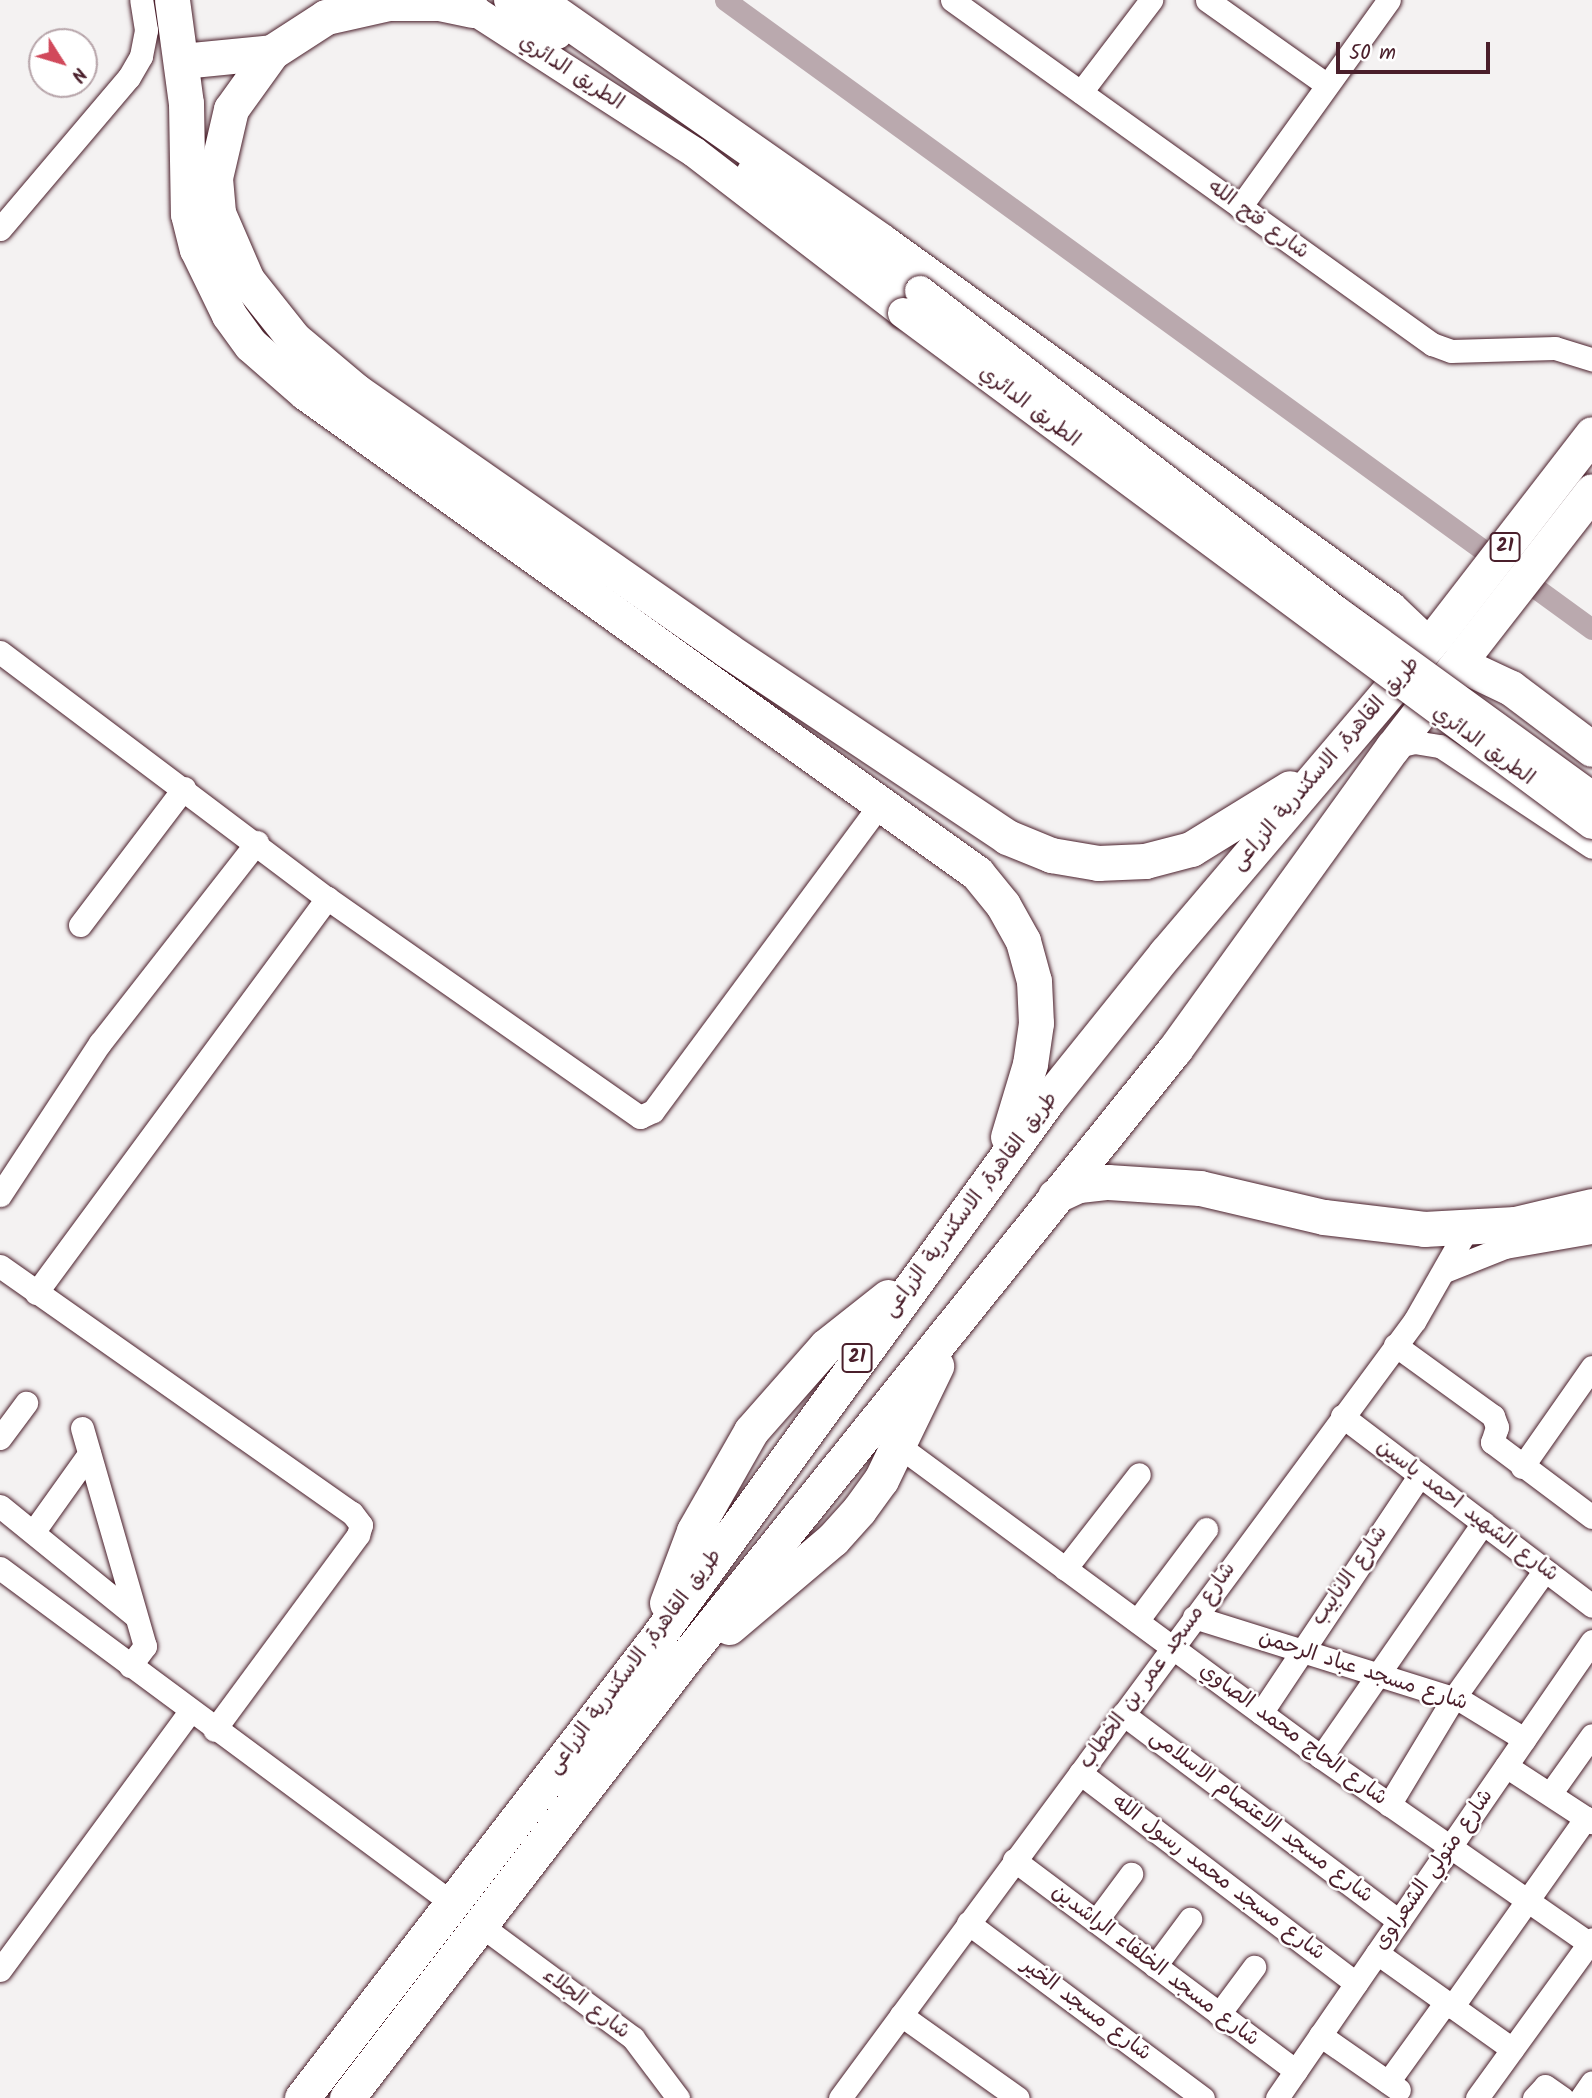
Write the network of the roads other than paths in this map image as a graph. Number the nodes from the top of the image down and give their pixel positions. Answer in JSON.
{"nodes":[{"id":1,"x":141,"y":0,"type":"edge"},
{"id":2,"x":172,"y":0,"type":"edge"},
{"id":3,"x":509,"y":0,"type":"edge"},
{"id":4,"x":537,"y":0,"type":"edge"},
{"id":5,"x":952,"y":0,"type":"edge"},
{"id":6,"x":1151,"y":0,"type":"edge"},
{"id":7,"x":1207,"y":0,"type":"edge"},
{"id":8,"x":1389,"y":0,"type":"edge"},
{"id":9,"x":465,"y":5,"type":"edge"},
{"id":10,"x":272,"y":52,"type":"junction"},
{"id":11,"x":182,"y":61,"type":"junction"},
{"id":12,"x":1327,"y":85,"type":"junction"},
{"id":13,"x":1081,"y":92,"type":"junction"},
{"id":14,"x":1240,"y":207,"type":"junction"},
{"id":15,"x":0,"y":229,"type":"edge"},
{"id":16,"x":911,"y":302,"type":"junction"},
{"id":17,"x":1592,"y":359,"type":"edge"},
{"id":18,"x":1583,"y":446,"type":"edge"},
{"id":19,"x":1592,"y":491,"type":"edge"},
{"id":20,"x":1432,"y":641,"type":"junction"},
{"id":21,"x":727,"y":650,"type":"junction"},
{"id":22,"x":0,"y":652,"type":"edge"},
{"id":23,"x":1463,"y":660,"type":"junction"},
{"id":24,"x":707,"y":679,"type":"junction"},
{"id":25,"x":1393,"y":747,"type":"junction"},
{"id":26,"x":1592,"y":749,"type":"edge"},
{"id":27,"x":1339,"y":750,"type":"junction"},
{"id":28,"x":184,"y":788,"type":"junction"},
{"id":29,"x":1592,"y":797,"type":"edge"},
{"id":30,"x":882,"y":802,"type":"junction"},
{"id":31,"x":1592,"y":824,"type":"edge"},
{"id":32,"x":257,"y":842,"type":"junction"},
{"id":33,"x":1592,"y":847,"type":"edge"},
{"id":34,"x":327,"y":898,"type":"junction"},
{"id":35,"x":80,"y":925,"type":"dead end"},
{"id":36,"x":989,"y":1177,"type":"junction"},
{"id":37,"x":0,"y":1195,"type":"edge"},
{"id":38,"x":1055,"y":1196,"type":"junction"},
{"id":39,"x":1592,"y":1206,"type":"edge"},
{"id":40,"x":1467,"y":1229,"type":"junction"},
{"id":41,"x":1592,"y":1232,"type":"edge"},
{"id":42,"x":0,"y":1266,"type":"edge"},
{"id":43,"x":1447,"y":1270,"type":"junction"},
{"id":44,"x":36,"y":1293,"type":"junction"},
{"id":45,"x":958,"y":1316,"type":"junction"},
{"id":46,"x":1395,"y":1345,"type":"junction"},
{"id":47,"x":1592,"y":1367,"type":"edge"},
{"id":48,"x":26,"y":1403,"type":"dead end"},
{"id":49,"x":1342,"y":1416,"type":"junction"},
{"id":50,"x":82,"y":1428,"type":"dead end"},
{"id":51,"x":0,"y":1438,"type":"edge"},
{"id":52,"x":899,"y":1446,"type":"junction"},
{"id":53,"x":89,"y":1454,"type":"junction"},
{"id":54,"x":1522,"y":1467,"type":"junction"},
{"id":55,"x":1139,"y":1474,"type":"dead end"},
{"id":56,"x":1420,"y":1475,"type":"junction"},
{"id":57,"x":0,"y":1506,"type":"edge"},
{"id":58,"x":1589,"y":1510,"type":"edge"},
{"id":59,"x":1483,"y":1524,"type":"junction"},
{"id":60,"x":1206,"y":1529,"type":"dead end"},
{"id":61,"x":34,"y":1531,"type":"junction"},
{"id":62,"x":0,"y":1568,"type":"edge"},
{"id":63,"x":1065,"y":1569,"type":"junction"},
{"id":64,"x":1545,"y":1570,"type":"junction"},
{"id":65,"x":1592,"y":1606,"type":"edge"},
{"id":66,"x":134,"y":1615,"type":"junction"},
{"id":67,"x":1194,"y":1617,"type":"junction"},
{"id":68,"x":1136,"y":1621,"type":"junction"},
{"id":69,"x":1592,"y":1642,"type":"edge"},
{"id":70,"x":1173,"y":1648,"type":"junction"},
{"id":71,"x":1303,"y":1651,"type":"junction"},
{"id":72,"x":686,"y":1657,"type":"junction"},
{"id":73,"x":131,"y":1666,"type":"junction"},
{"id":74,"x":1381,"y":1675,"type":"junction"},
{"id":75,"x":1453,"y":1699,"type":"junction"},
{"id":76,"x":190,"y":1711,"type":"junction"},
{"id":77,"x":1261,"y":1713,"type":"junction"},
{"id":78,"x":1123,"y":1714,"type":"junction"},
{"id":79,"x":214,"y":1730,"type":"junction"},
{"id":80,"x":1592,"y":1735,"type":"edge"},
{"id":81,"x":1524,"y":1740,"type":"junction"},
{"id":82,"x":1321,"y":1757,"type":"junction"},
{"id":83,"x":1506,"y":1766,"type":"junction"},
{"id":84,"x":1080,"y":1773,"type":"junction"},
{"id":85,"x":1550,"y":1794,"type":"junction"},
{"id":86,"x":1389,"y":1805,"type":"junction"},
{"id":87,"x":1589,"y":1820,"type":"edge"},
{"id":88,"x":1450,"y":1847,"type":"junction"},
{"id":89,"x":1014,"y":1860,"type":"junction"},
{"id":90,"x":1131,"y":1874,"type":"dead end"},
{"id":91,"x":1528,"y":1900,"type":"junction"},
{"id":92,"x":452,"y":1903,"type":"junction"},
{"id":93,"x":1190,"y":1919,"type":"dead end"},
{"id":94,"x":1399,"y":1921,"type":"junction"},
{"id":95,"x":1096,"y":1922,"type":"junction"},
{"id":96,"x":968,"y":1923,"type":"junction"},
{"id":97,"x":479,"y":1924,"type":"junction"},
{"id":98,"x":1590,"y":1941,"type":"edge"},
{"id":99,"x":1377,"y":1953,"type":"junction"},
{"id":100,"x":1155,"y":1966,"type":"junction"},
{"id":101,"x":1254,"y":1968,"type":"dead end"},
{"id":102,"x":0,"y":1970,"type":"edge"},
{"id":103,"x":1356,"y":1983,"type":"junction"},
{"id":104,"x":1449,"y":2005,"type":"junction"},
{"id":105,"x":1219,"y":2014,"type":"junction"},
{"id":106,"x":901,"y":2015,"type":"junction"},
{"id":107,"x":1320,"y":2035,"type":"junction"},
{"id":108,"x":1512,"y":2049,"type":"junction"},
{"id":109,"x":1296,"y":2071,"type":"junction"},
{"id":110,"x":1592,"y":2082,"type":"edge"},
{"id":111,"x":846,"y":2096,"type":"edge"},
{"id":112,"x":1281,"y":2096,"type":"edge"},
{"id":113,"x":302,"y":2098,"type":"edge"},
{"id":114,"x":347,"y":2098,"type":"edge"},
{"id":115,"x":678,"y":2098,"type":"edge"},
{"id":116,"x":1018,"y":2098,"type":"edge"},
{"id":117,"x":1203,"y":2098,"type":"edge"},
{"id":118,"x":1477,"y":2098,"type":"edge"},
{"id":119,"x":1534,"y":2098,"type":"edge"},
{"id":120,"x":1562,"y":2098,"type":"edge"},
{"id":121,"x":1581,"y":2098,"type":"edge"}],
"edges":[{"from":1,"to":15,"type":"street"},
{"from":2,"to":11,"type":"highway"},
{"from":3,"to":16,"type":"main road","name":"الطريق الدائري"},
{"from":4,"to":20,"type":"highway"},
{"from":5,"to":13,"type":"street","name":"شارع فتح الله"},
{"from":6,"to":13,"type":"street"},
{"from":7,"to":12,"type":"street"},
{"from":8,"to":12,"type":"street"},
{"from":9,"to":10,"type":"highway"},
{"from":9,"to":16,"type":"main road","name":"الطريق الدائري"},
{"from":10,"to":11,"type":"highway"},
{"from":10,"to":21,"type":"highway"},
{"from":11,"to":24,"type":"highway"},
{"from":12,"to":14,"type":"street"},
{"from":13,"to":14,"type":"street","name":"شارع فتح الله"},
{"from":14,"to":17,"type":"street","name":"شارع فتح الله"},
{"from":16,"to":29,"type":"main road","name":"الطريق الدائري","bridge":true},
{"from":16,"to":31,"type":"main road","name":"الطريق الدائري","bridge":true},
{"from":18,"to":20,"type":"highway","name":"طريق القاهرة, الاسكندرية الزراعى","number":"21"},
{"from":19,"to":23,"type":"highway","name":"طريق القاهرة, الاسكندرية الزراعى","number":"21"},
{"from":20,"to":27,"type":"highway","name":"طريق القاهرة, الاسكندرية الزراعى","number":"21"},
{"from":21,"to":24,"type":"highway"},
{"from":21,"to":27,"type":"highway"},
{"from":22,"to":28,"type":"street"},
{"from":23,"to":25,"type":"highway","name":"طريق القاهرة, الاسكندرية الزراعى","number":"21"},
{"from":23,"to":26,"type":"highway"},
{"from":24,"to":30,"type":"highway"},
{"from":25,"to":33,"type":"street"},
{"from":25,"to":38,"type":"highway","name":"طريق القاهرة, الاسكندرية الزراعى","number":"21"},
{"from":27,"to":36,"type":"highway","name":"طريق القاهرة, الاسكندرية الزراعى","number":"21"},
{"from":28,"to":32,"type":"street"},
{"from":28,"to":35,"type":"street"},
{"from":30,"to":34,"type":"street"},
{"from":30,"to":36,"type":"highway"},
{"from":32,"to":34,"type":"street"},
{"from":32,"to":37,"type":"street"},
{"from":34,"to":44,"type":"street"},
{"from":36,"to":92,"type":"highway","name":"طريق القاهرة, الاسكندرية الزراعى","number":"21"},
{"from":38,"to":40,"type":"highway"},
{"from":38,"to":45,"type":"highway","name":"طريق القاهرة, الاسكندرية الزراعى","number":"21"},
{"from":39,"to":40,"type":"highway"},
{"from":40,"to":43,"type":"street","name":"شارع مسجد عمر بن الخطاب"},
{"from":41,"to":43,"type":"street"},
{"from":42,"to":44,"type":"street"},
{"from":43,"to":46,"type":"street","name":"شارع مسجد عمر بن الخطاب"},
{"from":44,"to":79,"type":"street"},
{"from":45,"to":52,"type":"highway"},
{"from":45,"to":72,"type":"highway","name":"طريق القاهرة, الاسكندرية الزراعى","number":"21"},
{"from":46,"to":49,"type":"street","name":"شارع مسجد عمر بن الخطاب"},
{"from":46,"to":54,"type":"street"},
{"from":47,"to":54,"type":"street"},
{"from":48,"to":51,"type":"street"},
{"from":49,"to":56,"type":"street","name":"شارع الشهيد احمد ياسين"},
{"from":49,"to":67,"type":"street","name":"شارع مسجد عمر بن الخطاب"},
{"from":50,"to":53,"type":"street"},
{"from":52,"to":63,"type":"street","name":"شارع الحاج محمد الصاوي"},
{"from":52,"to":72,"type":"highway"},
{"from":53,"to":61,"type":"street"},
{"from":53,"to":66,"type":"street"},
{"from":54,"to":58,"type":"street"},
{"from":55,"to":63,"type":"street"},
{"from":56,"to":59,"type":"street","name":"شارع الشهيد احمد ياسين"},
{"from":56,"to":71,"type":"street","name":"شارع الانابيب"},
{"from":57,"to":61,"type":"street"},
{"from":59,"to":64,"type":"street","name":"شارع الشهيد احمد ياسين"},
{"from":59,"to":74,"type":"street"},
{"from":60,"to":68,"type":"street"},
{"from":61,"to":66,"type":"street"},
{"from":62,"to":73,"type":"street"},
{"from":63,"to":68,"type":"street","name":"شارع الحاج محمد الصاوي"},
{"from":64,"to":65,"type":"street","name":"شارع الشهيد احمد ياسين"},
{"from":64,"to":75,"type":"street"},
{"from":66,"to":73,"type":"street"},
{"from":67,"to":70,"type":"street","name":"شارع مسجد عمر بن الخطاب"},
{"from":67,"to":71,"type":"street","name":"شارع مسجد عباد الرحمن"},
{"from":68,"to":70,"type":"street","name":"شارع الحاج محمد الصاوي"},
{"from":69,"to":81,"type":"street","name":"شارع متولي الشعراوى"},
{"from":70,"to":77,"type":"street","name":"شارع الحاج محمد الصاوي"},
{"from":70,"to":78,"type":"street","name":"شارع مسجد عمر بن الخطاب"},
{"from":71,"to":74,"type":"street","name":"شارع مسجد عباد الرحمن"},
{"from":71,"to":77,"type":"street","name":"شارع الانابيب"},
{"from":72,"to":97,"type":"highway","name":"طريق القاهرة, الاسكندرية الزراعى","number":"21"},
{"from":73,"to":76,"type":"street"},
{"from":74,"to":75,"type":"street","name":"شارع مسجد عباد الرحمن"},
{"from":74,"to":82,"type":"street"},
{"from":75,"to":81,"type":"street","name":"شارع مسجد عباد الرحمن"},
{"from":75,"to":86,"type":"street"},
{"from":76,"to":79,"type":"street"},
{"from":76,"to":102,"type":"street"},
{"from":77,"to":82,"type":"street","name":"شارع الحاج محمد الصاوي"},
{"from":78,"to":84,"type":"street","name":"شارع مسجد عمر بن الخطاب"},
{"from":78,"to":94,"type":"street","name":"شارع مسجد الاعتصام الاسلامى"},
{"from":79,"to":92,"type":"street"},
{"from":80,"to":85,"type":"street"},
{"from":81,"to":83,"type":"street","name":"شارع متولي الشعراوى"},
{"from":82,"to":86,"type":"street","name":"شارع الحاج محمد الصاوي"},
{"from":83,"to":85,"type":"street"},
{"from":83,"to":88,"type":"street","name":"شارع متولي الشعراوى"},
{"from":84,"to":89,"type":"street","name":"شارع مسجد عمر بن الخطاب"},
{"from":84,"to":103,"type":"street","name":"شارع مسجد محمد رسول الله"},
{"from":85,"to":87,"type":"street"},
{"from":86,"to":88,"type":"street","name":"شارع الحاج محمد الصاوي"},
{"from":87,"to":91,"type":"street"},
{"from":88,"to":91,"type":"street","name":"شارع الحاج محمد الصاوي"},
{"from":88,"to":94,"type":"street","name":"شارع متولي الشعراوى"},
{"from":89,"to":95,"type":"street","name":"شارع مسجد الخلفاء الراشدين"},
{"from":89,"to":96,"type":"street","name":"شارع مسجد عمر بن الخطاب"},
{"from":90,"to":95,"type":"street"},
{"from":91,"to":98,"type":"street","name":"شارع الحاج محمد الصاوي"},
{"from":91,"to":104,"type":"street"},
{"from":92,"to":113,"type":"highway","name":"طريق القاهرة, الاسكندرية الزراعى"},
{"from":93,"to":100,"type":"street"},
{"from":94,"to":99,"type":"street","name":"شارع متولي الشعراوى"},
{"from":95,"to":100,"type":"street","name":"شارع مسجد الخلفاء الراشدين"},
{"from":96,"to":106,"type":"street","name":"شارع مسجد عمر بن الخطاب"},
{"from":96,"to":117,"type":"street","name":"شارع مسجد الخير"},
{"from":97,"to":114,"type":"highway","name":"طريق القاهرة, الاسكندرية الزراعى","number":"21"},
{"from":97,"to":115,"type":"street","name":"شارع الجلاء"},
{"from":98,"to":108,"type":"street"},
{"from":99,"to":103,"type":"street","name":"شارع متولي الشعراوى"},
{"from":99,"to":104,"type":"street"},
{"from":100,"to":105,"type":"street","name":"شارع مسجد الخلفاء الراشدين"},
{"from":101,"to":105,"type":"street"},
{"from":103,"to":107,"type":"street","name":"شارع متولي الشعراوى"},
{"from":104,"to":107,"type":"street"},
{"from":104,"to":108,"type":"street"},
{"from":105,"to":109,"type":"street","name":"شارع مسجد الخلفاء الراشدين"},
{"from":106,"to":111,"type":"street","name":"شارع مسجد عمر بن الخطاب"},
{"from":106,"to":116,"type":"street"},
{"from":107,"to":109,"type":"street","name":"شارع متولي الشعراوى"},
{"from":108,"to":118,"type":"street"},
{"from":109,"to":112,"type":"street","name":"شارع متولي الشعراوى"},
{"from":110,"to":121,"type":"street"},
{"from":119,"to":120,"type":"street"}]}
